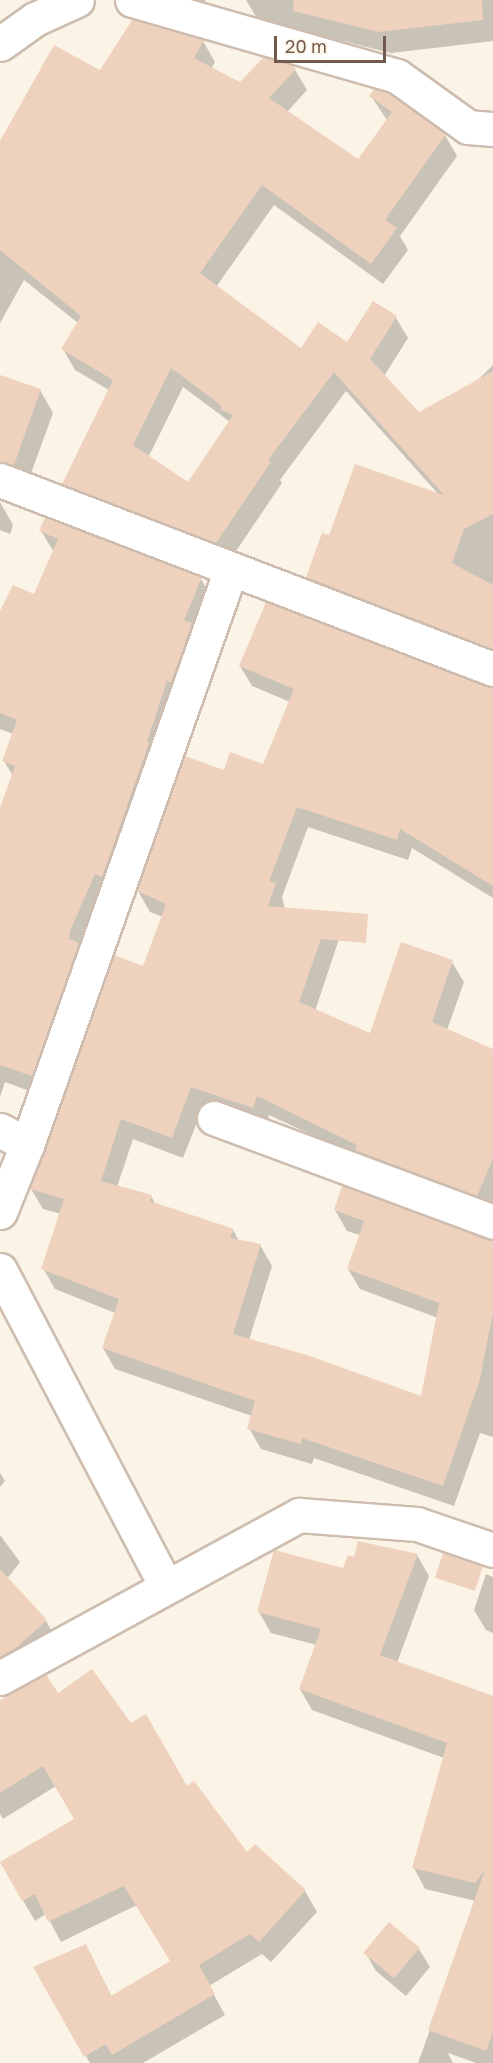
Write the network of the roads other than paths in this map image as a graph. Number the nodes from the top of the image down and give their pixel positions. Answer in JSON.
{"nodes":[{"id":1,"x":77,"y":0,"type":"edge"},
{"id":2,"x":132,"y":0,"type":"edge"},
{"id":3,"x":0,"y":44,"type":"edge"},
{"id":4,"x":493,"y":129,"type":"edge"},
{"id":5,"x":0,"y":480,"type":"edge"},
{"id":6,"x":231,"y":569,"type":"junction"},
{"id":7,"x":493,"y":669,"type":"edge"},
{"id":8,"x":214,"y":1118,"type":"dead end"},
{"id":9,"x":14,"y":1138,"type":"edge"},
{"id":10,"x":0,"y":1212,"type":"edge"},
{"id":11,"x":493,"y":1222,"type":"edge"},
{"id":12,"x":0,"y":1270,"type":"edge"},
{"id":13,"x":493,"y":1550,"type":"edge"},
{"id":14,"x":166,"y":1586,"type":"junction"},
{"id":15,"x":0,"y":1678,"type":"edge"}],
"edges":[{"from":1,"to":3,"type":"street"},
{"from":2,"to":4,"type":"street"},
{"from":5,"to":6,"type":"street"},
{"from":6,"to":7,"type":"street"},
{"from":6,"to":9,"type":"street"},
{"from":8,"to":11,"type":"street"},
{"from":9,"to":10,"type":"street"},
{"from":12,"to":14,"type":"street"},
{"from":13,"to":14,"type":"street"},
{"from":14,"to":15,"type":"street"}]}
